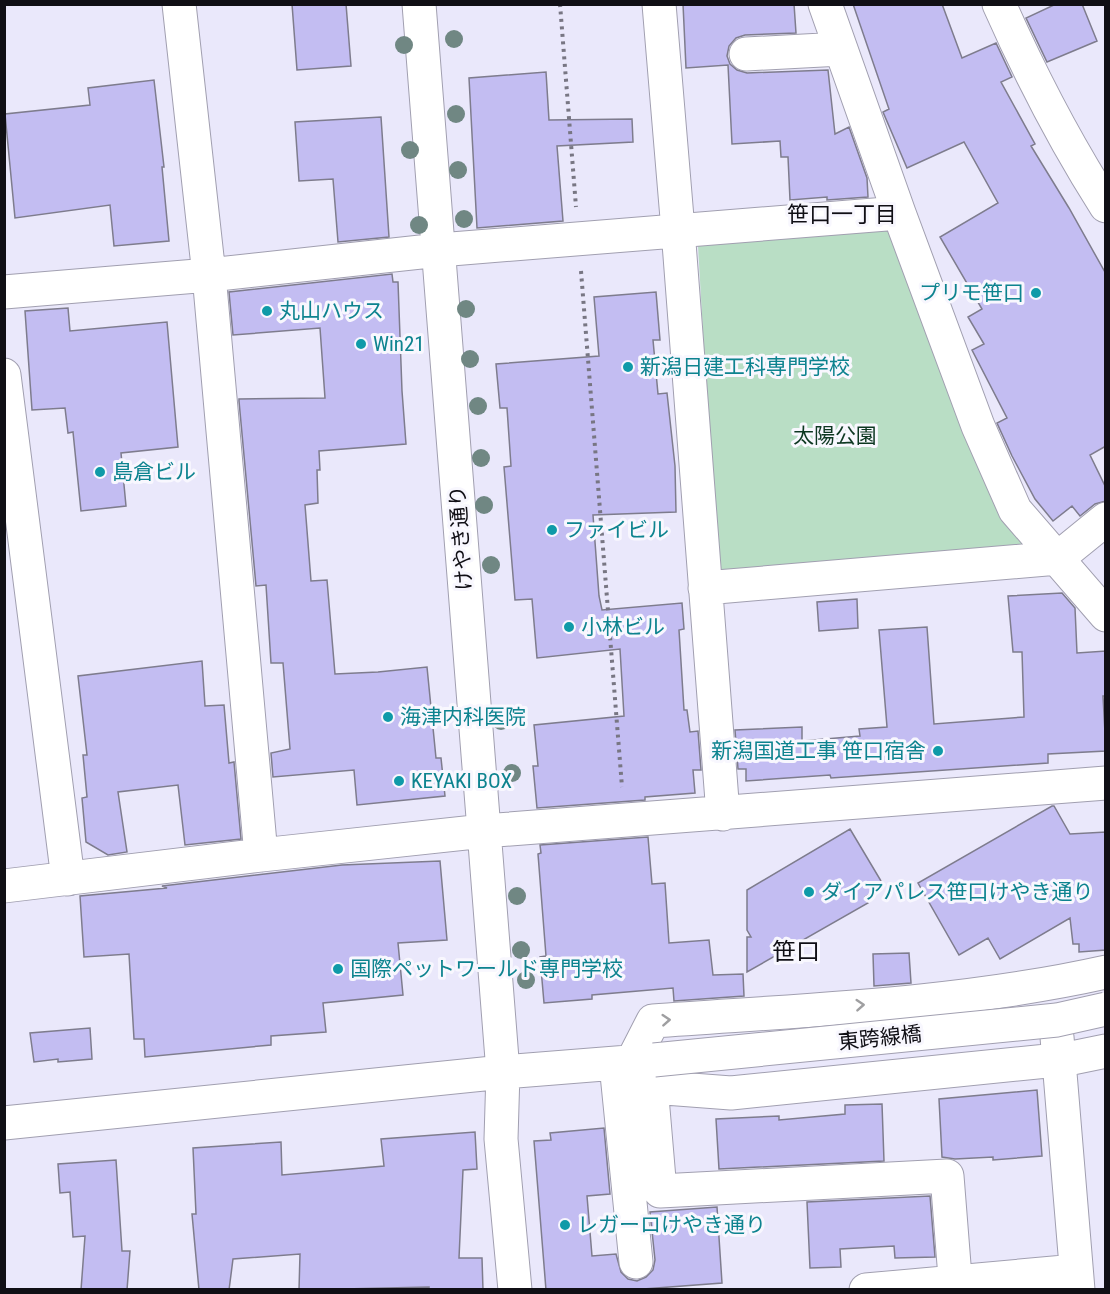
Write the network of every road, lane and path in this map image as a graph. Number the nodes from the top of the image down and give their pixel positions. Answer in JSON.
{"nodes":[{"id":1,"x":179,"y":4,"type":"edge"},
{"id":2,"x":419,"y":4,"type":"edge"},
{"id":3,"x":560,"y":4,"type":"edge"},
{"id":4,"x":659,"y":4,"type":"edge"},
{"id":5,"x":825,"y":4,"type":"edge"},
{"id":6,"x":999,"y":4,"type":"edge"},
{"id":7,"x":841,"y":49,"type":"junction"},
{"id":8,"x":746,"y":54,"type":"dead end"},
{"id":9,"x":1106,"y":206,"type":"edge"},
{"id":10,"x":899,"y":213,"type":"junction"},
{"id":11,"x":577,"y":217,"type":"dead end"},
{"id":12,"x":678,"y":230,"type":"junction"},
{"id":13,"x":439,"y":250,"type":"junction"},
{"id":14,"x":581,"y":264,"type":"dead end"},
{"id":15,"x":209,"y":275,"type":"junction"},
{"id":16,"x":4,"y":292,"type":"edge"},
{"id":17,"x":4,"y":375,"type":"edge"},
{"id":18,"x":1106,"y":519,"type":"edge"},
{"id":19,"x":1058,"y":558,"type":"junction"},
{"id":20,"x":705,"y":588,"type":"junction"},
{"id":21,"x":1106,"y":615,"type":"edge"},
{"id":22,"x":1106,"y":783,"type":"edge"},
{"id":23,"x":723,"y":814,"type":"junction"},
{"id":24,"x":625,"y":820,"type":"junction"},
{"id":25,"x":484,"y":831,"type":"junction"},
{"id":26,"x":261,"y":855,"type":"junction"},
{"id":27,"x":68,"y":879,"type":"junction"},
{"id":28,"x":4,"y":886,"type":"edge"},
{"id":29,"x":1106,"y":972,"type":"edge"},
{"id":30,"x":1049,"y":985,"type":"junction"},
{"id":31,"x":1106,"y":1009,"type":"edge"},
{"id":32,"x":1106,"y":1051,"type":"edge"},
{"id":33,"x":1060,"y":1060,"type":"junction"},
{"id":34,"x":638,"y":1065,"type":"junction"},
{"id":35,"x":503,"y":1072,"type":"junction"},
{"id":36,"x":4,"y":1123,"type":"edge"},
{"id":37,"x":636,"y":1262,"type":"dead end"},
{"id":38,"x":1077,"y":1280,"type":"edge"},
{"id":39,"x":956,"y":1286,"type":"edge"},
{"id":40,"x":515,"y":1290,"type":"edge"},
{"id":41,"x":867,"y":1290,"type":"edge"}],
"edges":[{"from":1,"to":15,"type":"street"},
{"from":2,"to":13,"type":"street","name":"けやき通り"},
{"from":3,"to":11,"type":"path"},
{"from":4,"to":12,"type":"street"},
{"from":5,"to":7,"type":"street"},
{"from":6,"to":9,"type":"street"},
{"from":7,"to":8,"type":"street"},
{"from":7,"to":10,"type":"street"},
{"from":10,"to":12,"type":"street"},
{"from":10,"to":19,"type":"street"},
{"from":12,"to":13,"type":"street"},
{"from":12,"to":20,"type":"street"},
{"from":13,"to":15,"type":"street"},
{"from":13,"to":25,"type":"street","name":"けやき通り"},
{"from":14,"to":24,"type":"path"},
{"from":15,"to":16,"type":"street"},
{"from":15,"to":26,"type":"street"},
{"from":17,"to":27,"type":"street"},
{"from":18,"to":19,"type":"street"},
{"from":19,"to":20,"type":"street"},
{"from":19,"to":21,"type":"street"},
{"from":20,"to":23,"type":"street"},
{"from":22,"to":23,"type":"street"},
{"from":23,"to":24,"type":"street"},
{"from":24,"to":25,"type":"street"},
{"from":25,"to":26,"type":"street"},
{"from":25,"to":35,"type":"street","name":"けやき通り"},
{"from":26,"to":27,"type":"street"},
{"from":27,"to":28,"type":"street"},
{"from":29,"to":30,"type":"street"},
{"from":30,"to":33,"type":"street"},
{"from":34,"to":30,"type":"street","one_way":true},
{"from":31,"to":34,"type":"street","name":"東跨線橋","bridge":true},
{"from":32,"to":33,"type":"street"},
{"from":33,"to":34,"type":"street"},
{"from":33,"to":38,"type":"street"},
{"from":34,"to":35,"type":"street","name":"東跨線橋"},
{"from":34,"to":37,"type":"street"},
{"from":34,"to":39,"type":"street"},
{"from":35,"to":36,"type":"street","name":"東跨線橋"},
{"from":35,"to":40,"type":"street","name":"けやき通り"},
{"from":38,"to":39,"type":"street"},
{"from":39,"to":41,"type":"street"}]}
